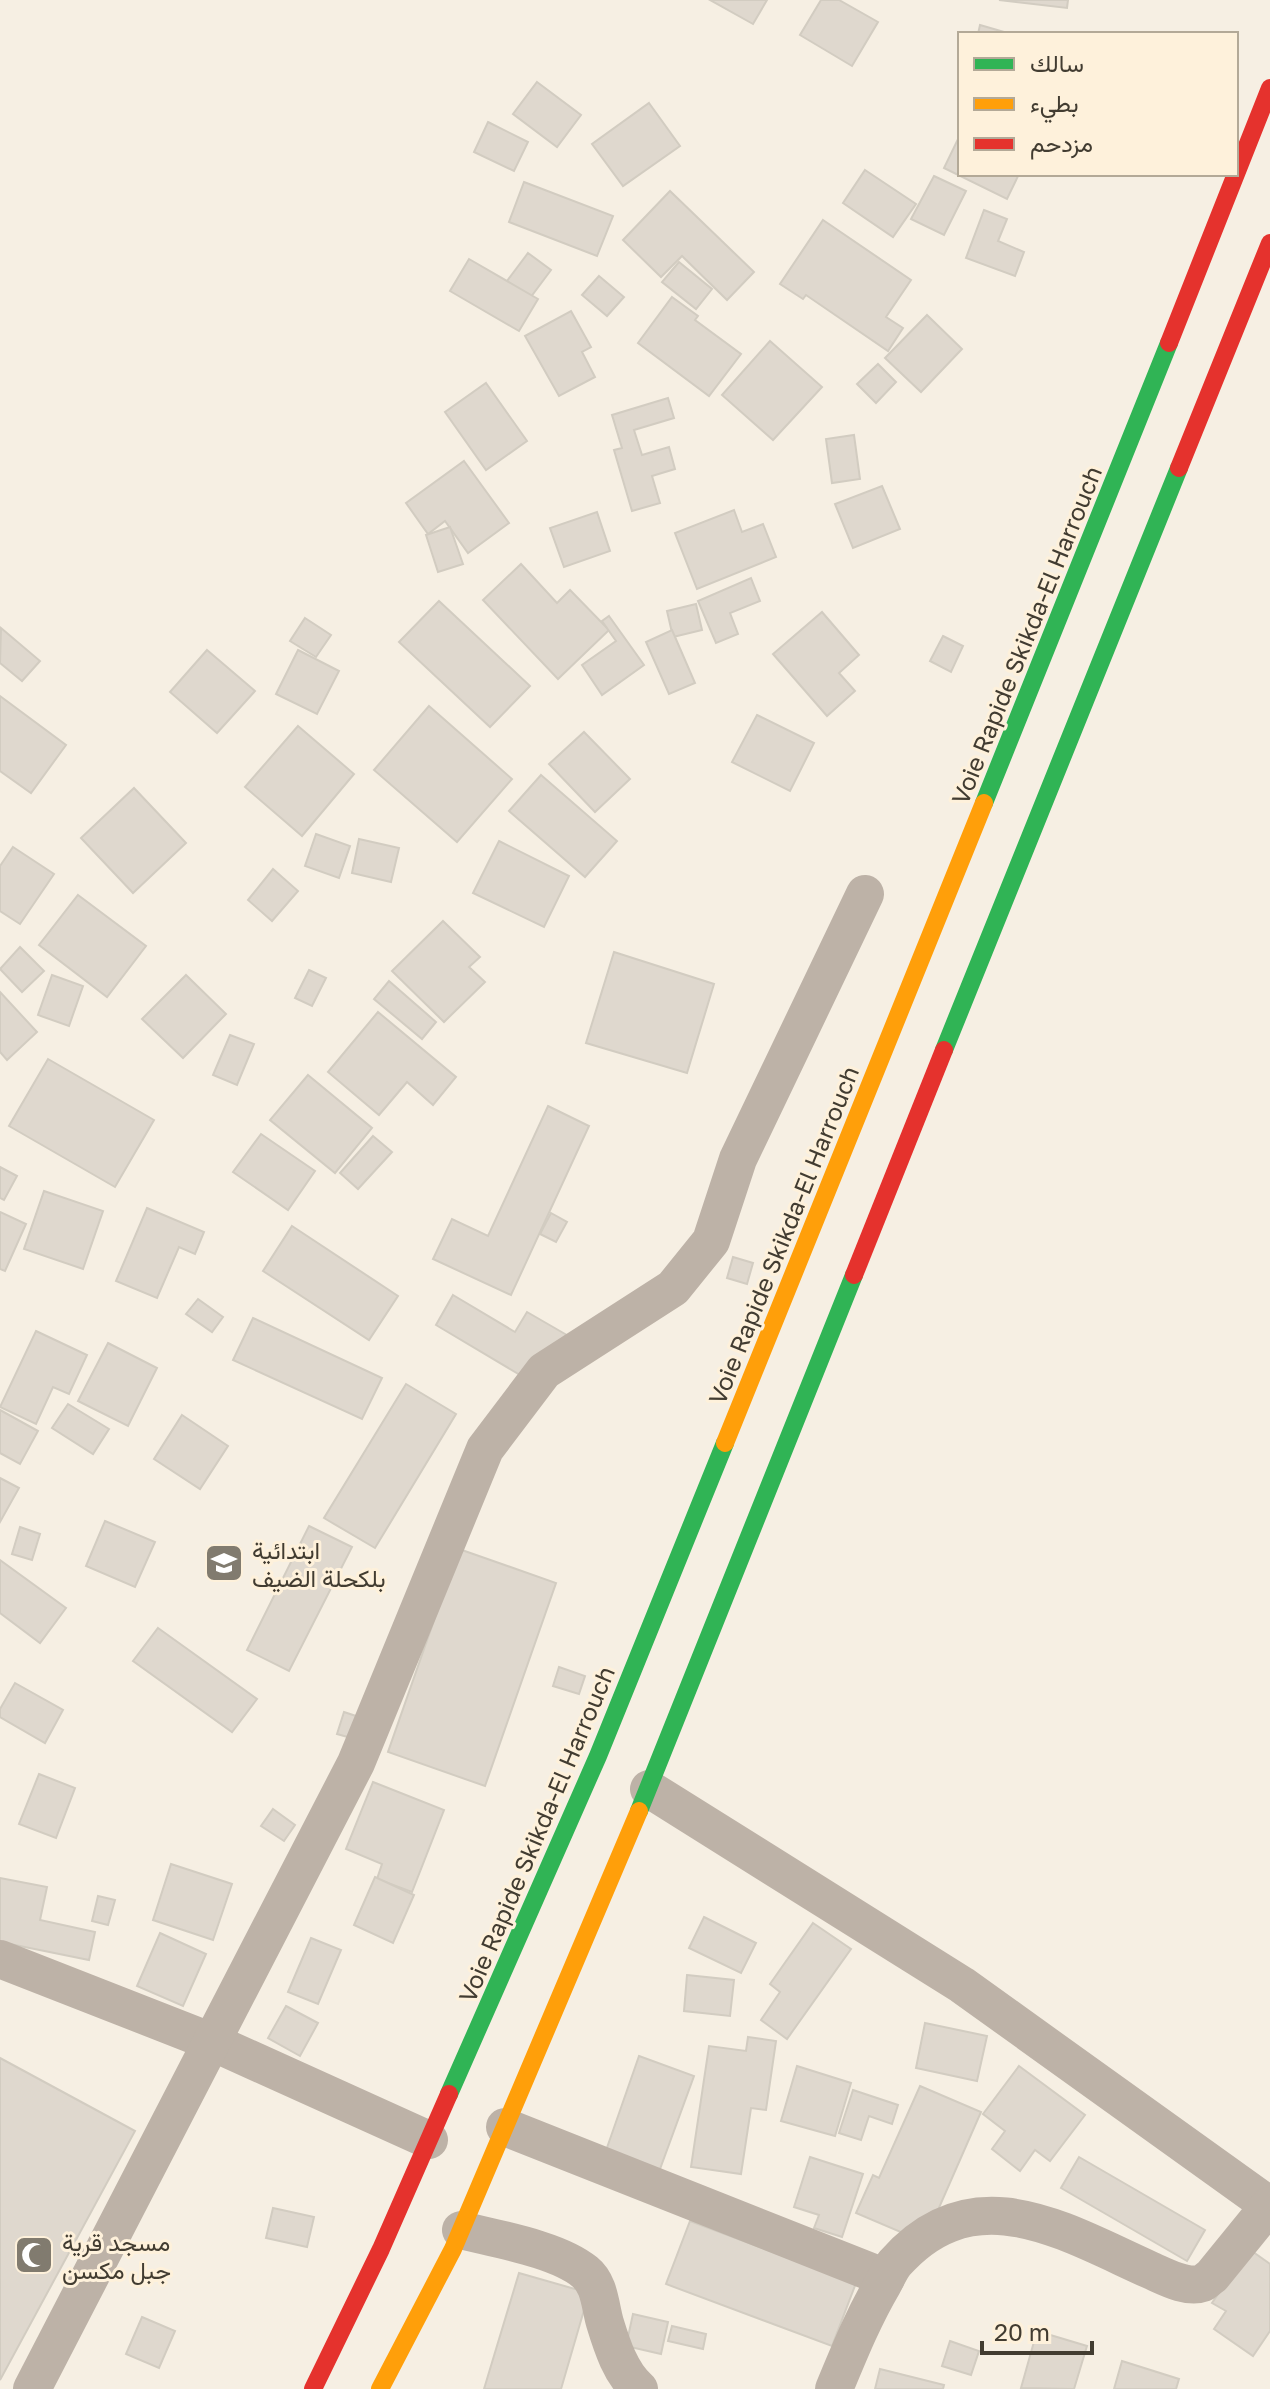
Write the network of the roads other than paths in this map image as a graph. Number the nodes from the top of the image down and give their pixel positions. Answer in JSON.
{"nodes":[{"id":1,"x":1270,"y":88,"type":"edge"},
{"id":2,"x":1238,"y":169,"type":"edge"},
{"id":3,"x":1235,"y":176,"type":"edge"},
{"id":4,"x":1270,"y":243,"type":"edge"},
{"id":5,"x":865,"y":894,"type":"dead end"},
{"id":6,"x":649,"y":1789,"type":"junction"},
{"id":7,"x":0,"y":1959,"type":"edge"},
{"id":8,"x":212,"y":2042,"type":"junction"},
{"id":9,"x":505,"y":2127,"type":"junction"},
{"id":10,"x":429,"y":2140,"type":"junction"},
{"id":11,"x":1270,"y":2206,"type":"edge"},
{"id":12,"x":461,"y":2230,"type":"junction"},
{"id":13,"x":886,"y":2278,"type":"junction"},
{"id":14,"x":32,"y":2389,"type":"edge"},
{"id":15,"x":313,"y":2389,"type":"edge"},
{"id":16,"x":380,"y":2389,"type":"edge"},
{"id":17,"x":639,"y":2389,"type":"edge"},
{"id":18,"x":834,"y":2389,"type":"edge"}],
"edges":[{"from":1,"to":2,"type":"highway","name":"Voie Rapide Skikda-El Harrouch"},
{"from":3,"to":10,"type":"highway","name":"Voie Rapide Skikda-El Harrouch"},
{"from":4,"to":6,"type":"highway"},
{"from":5,"to":8,"type":"street"},
{"from":6,"to":9,"type":"highway"},
{"from":6,"to":11,"type":"street"},
{"from":7,"to":8,"type":"street"},
{"from":8,"to":10,"type":"street"},
{"from":8,"to":14,"type":"street"},
{"from":9,"to":12,"type":"highway"},
{"from":9,"to":13,"type":"street"},
{"from":10,"to":15,"type":"highway","name":"Voie Rapide Skikda-El Harrouch"},
{"from":11,"to":13,"type":"street"},
{"from":12,"to":16,"type":"highway"},
{"from":12,"to":17,"type":"street"},
{"from":13,"to":18,"type":"street"}]}
